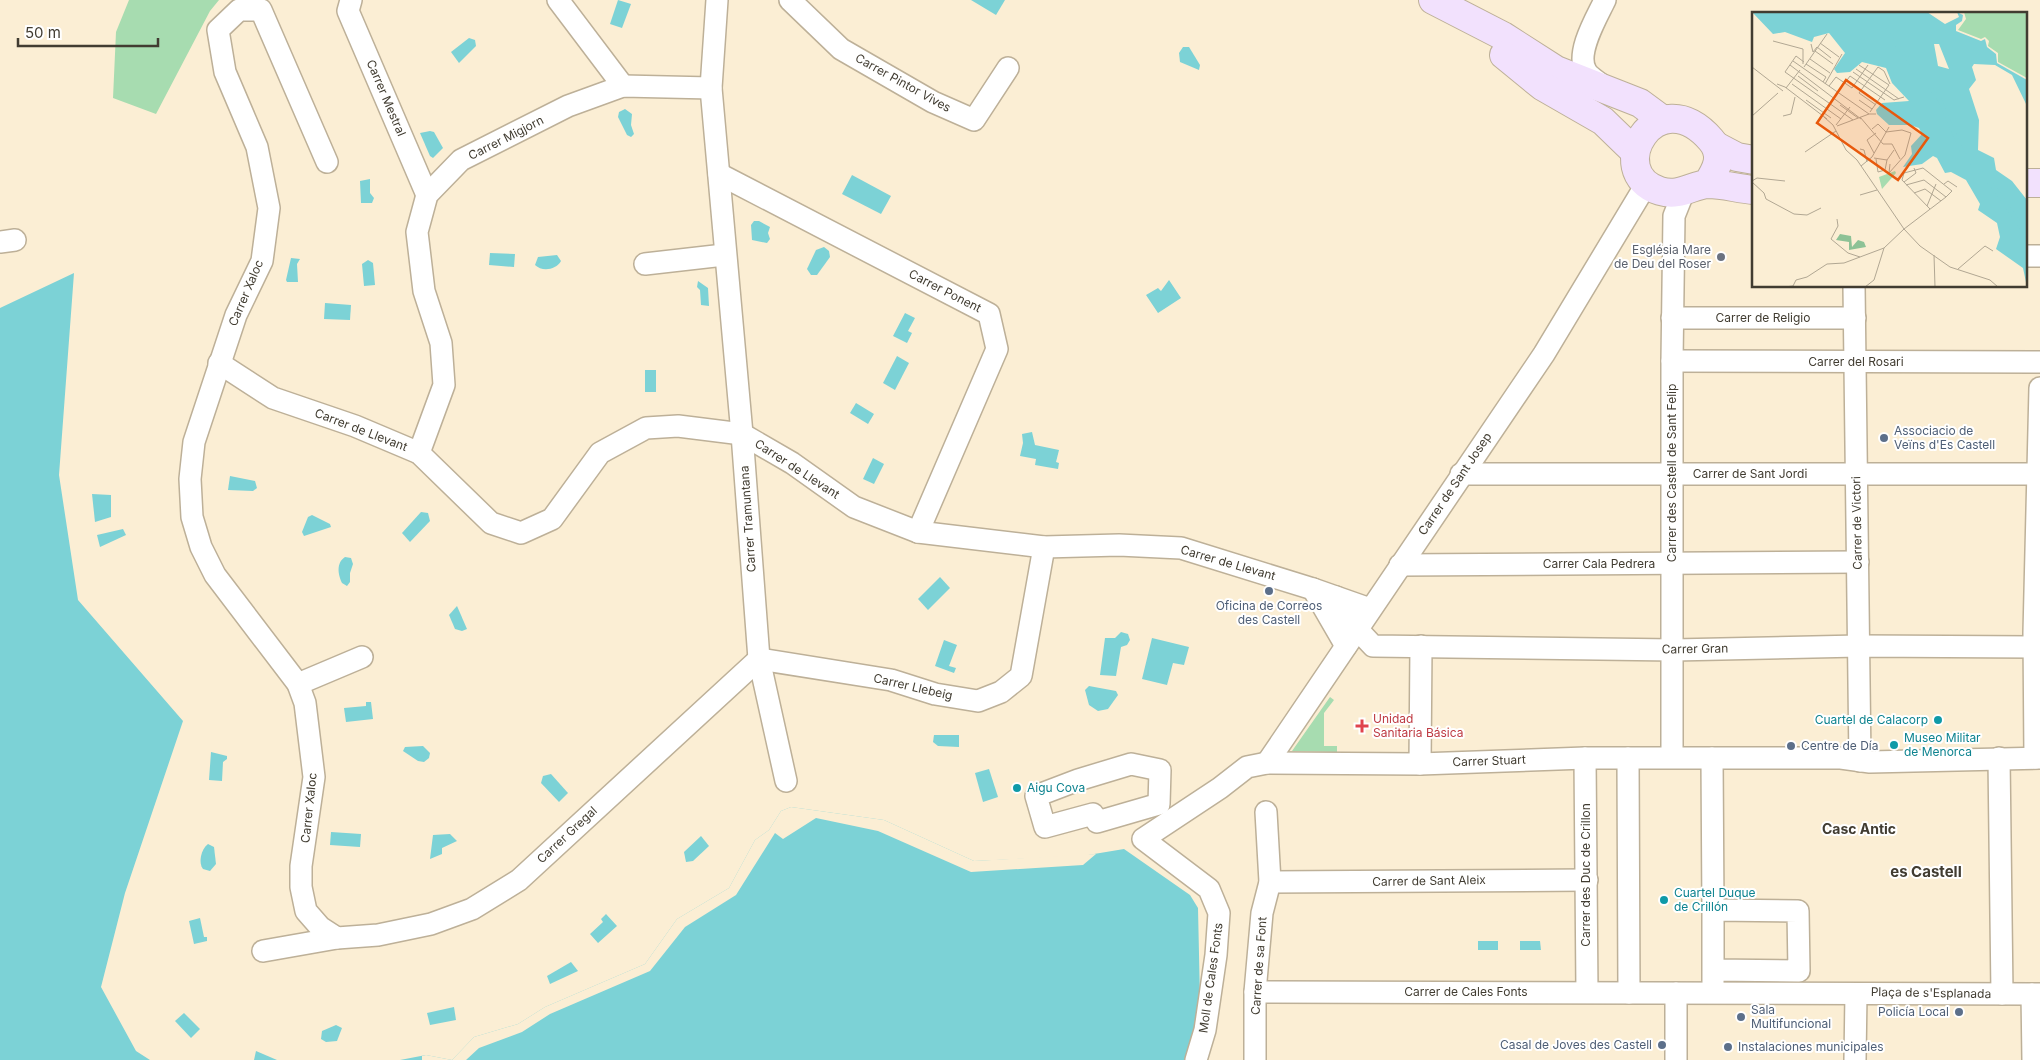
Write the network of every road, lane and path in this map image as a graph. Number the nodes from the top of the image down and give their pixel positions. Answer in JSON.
{"nodes":[{"id":1,"x":352,"y":0,"type":"edge"},
{"id":2,"x":558,"y":0,"type":"edge"},
{"id":3,"x":718,"y":0,"type":"edge"},
{"id":4,"x":790,"y":0,"type":"edge"},
{"id":5,"x":1432,"y":0,"type":"edge"},
{"id":6,"x":1605,"y":0,"type":"edge"},
{"id":7,"x":1008,"y":68,"type":"dead end"},
{"id":8,"x":623,"y":86,"type":"junction"},
{"id":9,"x":711,"y":88,"type":"junction"},
{"id":10,"x":1608,"y":90,"type":"junction"},
{"id":11,"x":1663,"y":120,"type":"junction"},
{"id":12,"x":1716,"y":146,"type":"junction"},
{"id":13,"x":1635,"y":152,"type":"junction"},
{"id":14,"x":1752,"y":160,"type":"edge"},
{"id":15,"x":327,"y":162,"type":"dead end"},
{"id":16,"x":719,"y":174,"type":"junction"},
{"id":17,"x":1647,"y":183,"type":"junction"},
{"id":18,"x":1696,"y":188,"type":"junction"},
{"id":19,"x":1752,"y":190,"type":"edge"},
{"id":20,"x":427,"y":195,"type":"junction"},
{"id":21,"x":724,"y":255,"type":"junction"},
{"id":22,"x":645,"y":264,"type":"dead end"},
{"id":23,"x":1854,"y":288,"type":"edge"},
{"id":24,"x":1672,"y":318,"type":"junction"},
{"id":25,"x":1855,"y":318,"type":"junction"},
{"id":26,"x":1672,"y":361,"type":"junction"},
{"id":27,"x":1855,"y":362,"type":"junction"},
{"id":28,"x":2040,"y":362,"type":"edge"},
{"id":29,"x":219,"y":363,"type":"junction"},
{"id":30,"x":2040,"y":388,"type":"edge"},
{"id":31,"x":742,"y":434,"type":"junction"},
{"id":32,"x":419,"y":453,"type":"junction"},
{"id":33,"x":1461,"y":474,"type":"junction"},
{"id":34,"x":1672,"y":474,"type":"junction"},
{"id":35,"x":1856,"y":474,"type":"junction"},
{"id":36,"x":2038,"y":474,"type":"edge"},
{"id":37,"x":918,"y":532,"type":"junction"},
{"id":38,"x":1044,"y":547,"type":"junction"},
{"id":39,"x":1858,"y":562,"type":"junction"},
{"id":40,"x":1673,"y":564,"type":"junction"},
{"id":41,"x":1400,"y":565,"type":"junction"},
{"id":42,"x":1312,"y":589,"type":"junction"},
{"id":43,"x":1336,"y":597,"type":"junction"},
{"id":44,"x":1370,"y":609,"type":"junction"},
{"id":45,"x":1352,"y":638,"type":"junction"},
{"id":46,"x":1421,"y":646,"type":"junction"},
{"id":47,"x":1859,"y":646,"type":"junction"},
{"id":48,"x":2037,"y":647,"type":"edge"},
{"id":49,"x":1674,"y":650,"type":"junction"},
{"id":50,"x":362,"y":657,"type":"dead end"},
{"id":51,"x":759,"y":659,"type":"junction"},
{"id":52,"x":298,"y":684,"type":"junction"},
{"id":53,"x":1585,"y":758,"type":"junction"},
{"id":54,"x":1628,"y":758,"type":"junction"},
{"id":55,"x":1672,"y":758,"type":"junction"},
{"id":56,"x":1712,"y":758,"type":"junction"},
{"id":57,"x":2000,"y":758,"type":"junction"},
{"id":58,"x":2038,"y":758,"type":"edge"},
{"id":59,"x":1860,"y":761,"type":"junction"},
{"id":60,"x":1420,"y":764,"type":"junction"},
{"id":61,"x":1257,"y":765,"type":"junction"},
{"id":62,"x":1160,"y":770,"type":"joint"},
{"id":63,"x":786,"y":781,"type":"dead end"},
{"id":64,"x":1266,"y":812,"type":"dead end"},
{"id":65,"x":1143,"y":839,"type":"joint"},
{"id":66,"x":1587,"y":880,"type":"junction"},
{"id":67,"x":1270,"y":882,"type":"junction"},
{"id":68,"x":1713,"y":910,"type":"junction"},
{"id":69,"x":328,"y":932,"type":"junction"},
{"id":70,"x":263,"y":952,"type":"dead end"},
{"id":71,"x":1713,"y":970,"type":"junction"},
{"id":72,"x":1255,"y":992,"type":"junction"},
{"id":73,"x":1587,"y":992,"type":"junction"},
{"id":74,"x":1629,"y":992,"type":"junction"},
{"id":75,"x":1713,"y":992,"type":"junction"},
{"id":76,"x":1676,"y":993,"type":"junction"},
{"id":77,"x":1856,"y":994,"type":"junction"},
{"id":78,"x":2002,"y":994,"type":"junction"},
{"id":79,"x":2036,"y":994,"type":"edge"},
{"id":80,"x":1196,"y":1060,"type":"edge"},
{"id":81,"x":1255,"y":1060,"type":"edge"},
{"id":82,"x":1676,"y":1060,"type":"edge"},
{"id":83,"x":1855,"y":1060,"type":"edge"},
{"id":84,"x":2033,"y":1060,"type":"edge"}],
"edges":[{"from":1,"to":20,"type":"street","name":"Carrer Mestral"},
{"from":2,"to":8,"type":"street"},
{"from":3,"to":9,"type":"street","name":"Carrer Tramuntana"},
{"from":4,"to":7,"type":"street","name":"Carrer Pintor Vives"},
{"from":5,"to":10,"type":"main road"},
{"from":5,"to":13,"type":"main road"},
{"from":6,"to":10,"type":"street"},
{"from":8,"to":9,"type":"street","name":"Carrer Migjorn"},
{"from":8,"to":20,"type":"street","name":"Carrer Migjorn"},
{"from":9,"to":16,"type":"street","name":"Carrer Tramuntana"},
{"from":10,"to":11,"type":"main road"},
{"from":11,"to":12,"type":"main road"},
{"from":11,"to":13,"type":"main road"},
{"from":12,"to":14,"type":"main road"},
{"from":12,"to":18,"type":"main road"},
{"from":13,"to":17,"type":"main road"},
{"from":15,"to":29,"type":"street","name":"Carrer Xaloc"},
{"from":16,"to":21,"type":"street","name":"Carrer Tramuntana"},
{"from":16,"to":37,"type":"street","name":"Carrer Ponent"},
{"from":17,"to":18,"type":"main road"},
{"from":17,"to":33,"type":"street","name":"Carrer de Sant Josep"},
{"from":18,"to":19,"type":"main road"},
{"from":18,"to":24,"type":"street","name":"Carrer des Castell de Sant Felip"},
{"from":20,"to":32,"type":"street","name":"Carrer Migjorn"},
{"from":21,"to":22,"type":"street"},
{"from":21,"to":31,"type":"street","name":"Carrer Tramuntana"},
{"from":23,"to":25,"type":"street","name":"Carrer de Victori"},
{"from":24,"to":25,"type":"street","name":"Carrer de Religio"},
{"from":24,"to":26,"type":"street","name":"Carrer des Castell de Sant Felip"},
{"from":25,"to":27,"type":"street","name":"Carrer de Victori"},
{"from":26,"to":27,"type":"street","name":"Carrer del Rosari"},
{"from":26,"to":34,"type":"street","name":"Carrer des Castell de Sant Felip"},
{"from":27,"to":28,"type":"street","name":"Carrer del Rosari"},
{"from":27,"to":35,"type":"street","name":"Carrer de Victori"},
{"from":29,"to":32,"type":"street","name":"Carrer de Llevant"},
{"from":29,"to":52,"type":"street","name":"Carrer Xaloc"},
{"from":30,"to":36,"type":"street"},
{"from":31,"to":32,"type":"street","name":"Carrer de Llevant"},
{"from":31,"to":37,"type":"street","name":"Carrer de Llevant"},
{"from":31,"to":51,"type":"street","name":"Carrer Tramuntana"},
{"from":33,"to":34,"type":"street","name":"Carrer de Sant Jordi"},
{"from":33,"to":41,"type":"street","name":"Carrer de Sant Josep"},
{"from":34,"to":35,"type":"street","name":"Carrer de Sant Jordi"},
{"from":34,"to":40,"type":"street","name":"Carrer des Castell de Sant Felip"},
{"from":35,"to":36,"type":"street","name":"Carrer de Sant Jordi"},
{"from":35,"to":39,"type":"street","name":"Carrer de Victori"},
{"from":36,"to":48,"type":"street"},
{"from":37,"to":38,"type":"street","name":"Carrer de Llevant"},
{"from":38,"to":42,"type":"street","name":"Carrer de Llevant"},
{"from":38,"to":51,"type":"street","name":"Carrer Llebeig"},
{"from":39,"to":40,"type":"street","name":"Carrer Cala Pedrera"},
{"from":39,"to":47,"type":"street","name":"Carrer de Victori"},
{"from":40,"to":41,"type":"street","name":"Carrer Cala Pedrera"},
{"from":40,"to":49,"type":"street","name":"Carrer des Castell de Sant Felip"},
{"from":41,"to":44,"type":"street","name":"Carrer de Sant Josep"},
{"from":42,"to":43,"type":"street","name":"Carrer de Llevant"},
{"from":42,"to":45,"type":"street","name":"Carrer Gran"},
{"from":43,"to":44,"type":"street","name":"Carrer de Llevant"},
{"from":43,"to":45,"type":"street"},
{"from":44,"to":45,"type":"street","name":"Carrer de Sant Josep"},
{"from":45,"to":46,"type":"street","name":"Carrer Gran"},
{"from":45,"to":61,"type":"street","name":"Carrer de Sant Josep"},
{"from":46,"to":49,"type":"street","name":"Carrer Gran"},
{"from":46,"to":60,"type":"street"},
{"from":47,"to":48,"type":"street","name":"Carrer Gran"},
{"from":47,"to":49,"type":"street","name":"Carrer Gran"},
{"from":47,"to":59,"type":"street","name":"Carrer de Victori"},
{"from":48,"to":58,"type":"street"},
{"from":49,"to":55,"type":"street","name":"Carrer des Castell de Sant Felip"},
{"from":50,"to":52,"type":"street"},
{"from":51,"to":63,"type":"street","name":"Carrer Tramuntana"},
{"from":51,"to":69,"type":"street","name":"Carrer Gregal"},
{"from":52,"to":69,"type":"street","name":"Carrer Xaloc"},
{"from":53,"to":54,"type":"street","name":"Carrer Stuart"},
{"from":53,"to":60,"type":"street","name":"Carrer Stuart"},
{"from":53,"to":66,"type":"street","name":"Carrer des Duc de Crillon"},
{"from":54,"to":55,"type":"street","name":"Carrer Stuart"},
{"from":54,"to":74,"type":"street"},
{"from":55,"to":56,"type":"street","name":"Carrer Stuart"},
{"from":56,"to":59,"type":"street"},
{"from":56,"to":68,"type":"street"},
{"from":57,"to":58,"type":"street"},
{"from":57,"to":59,"type":"street"},
{"from":57,"to":78,"type":"street","name":"Plaça de s'Esplanada"},
{"from":60,"to":61,"type":"street","name":"Carrer Stuart"},
{"from":61,"to":65,"type":"street","name":"Carrer de Sant Josep"},
{"from":62,"to":62,"type":"street"},
{"from":64,"to":67,"type":"street","name":"Carrer de sa Font"},
{"from":65,"to":80,"type":"street","name":"Moll de Cales Fonts"},
{"from":66,"to":67,"type":"street","name":"Carrer de Sant Aleix"},
{"from":66,"to":73,"type":"street","name":"Carrer des Duc de Crillon"},
{"from":67,"to":72,"type":"street","name":"Carrer de sa Font"},
{"from":68,"to":71,"type":"street"},
{"from":68,"to":71,"type":"street"},
{"from":69,"to":70,"type":"street","name":"Carrer Gregal"},
{"from":71,"to":75,"type":"street"},
{"from":72,"to":73,"type":"street","name":"Carrer de Cales Fonts"},
{"from":72,"to":81,"type":"street","name":"Carrer de sa Font"},
{"from":73,"to":74,"type":"street","name":"Carrer de Cales Fonts"},
{"from":74,"to":76,"type":"street","name":"Carrer de Cales Fonts"},
{"from":75,"to":76,"type":"street","name":"Plaça de s'Esplanada"},
{"from":75,"to":77,"type":"street","name":"Plaça de s'Esplanada"},
{"from":76,"to":82,"type":"street"},
{"from":77,"to":78,"type":"street","name":"Plaça de s'Esplanada"},
{"from":77,"to":83,"type":"street"},
{"from":78,"to":79,"type":"street"},
{"from":79,"to":84,"type":"street"}]}
